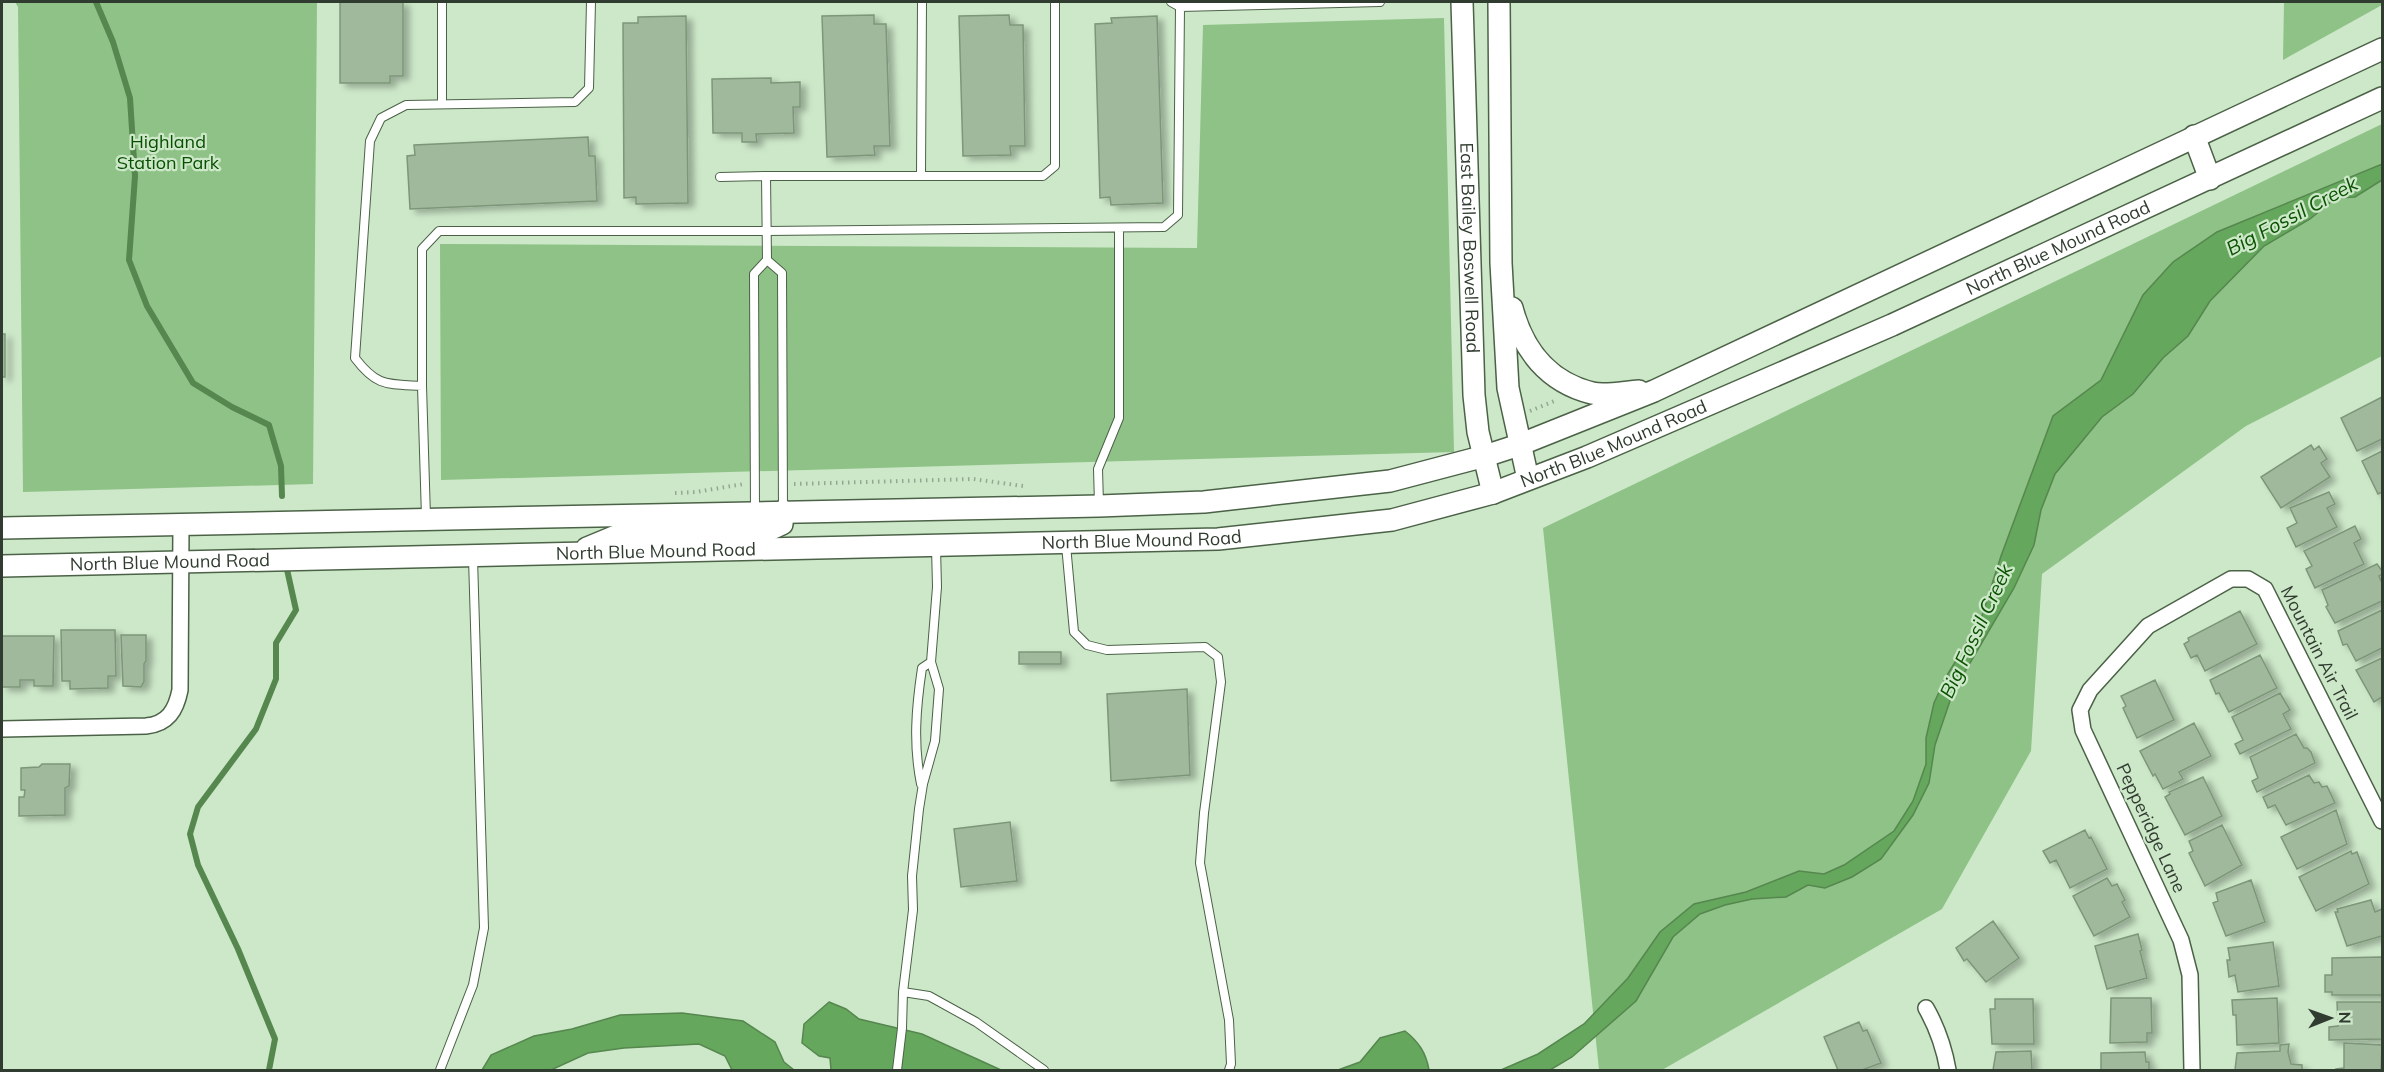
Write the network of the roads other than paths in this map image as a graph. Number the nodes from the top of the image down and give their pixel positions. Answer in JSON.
{"nodes":[{"id":1,"x":442,"y":2,"type":"edge"},
{"id":2,"x":591,"y":2,"type":"edge"},
{"id":3,"x":922,"y":2,"type":"edge"},
{"id":4,"x":1055,"y":2,"type":"edge"},
{"id":5,"x":1171,"y":2,"type":"edge"},
{"id":6,"x":1380,"y":2,"type":"edge"},
{"id":7,"x":1462,"y":2,"type":"edge"},
{"id":8,"x":1499,"y":2,"type":"edge"},
{"id":9,"x":1180,"y":7,"type":"junction"},
{"id":10,"x":2382,"y":49,"type":"edge"},
{"id":11,"x":2382,"y":98,"type":"edge"},
{"id":12,"x":442,"y":104,"type":"junction"},
{"id":13,"x":2193,"y":136,"type":"junction"},
{"id":14,"x":921,"y":175,"type":"junction"},
{"id":15,"x":766,"y":176,"type":"junction"},
{"id":16,"x":720,"y":177,"type":"dead end"},
{"id":17,"x":2210,"y":179,"type":"junction"},
{"id":18,"x":1119,"y":228,"type":"junction"},
{"id":19,"x":767,"y":231,"type":"junction"},
{"id":20,"x":767,"y":260,"type":"junction"},
{"id":21,"x":1501,"y":263,"type":"junction"},
{"id":22,"x":422,"y":386,"type":"junction"},
{"id":23,"x":1654,"y":391,"type":"junction"},
{"id":24,"x":1519,"y":445,"type":"junction"},
{"id":25,"x":1485,"y":456,"type":"junction"},
{"id":26,"x":1528,"y":479,"type":"junction"},
{"id":27,"x":1493,"y":493,"type":"junction"},
{"id":28,"x":1099,"y":506,"type":"junction"},
{"id":29,"x":783,"y":511,"type":"junction"},
{"id":30,"x":755,"y":512,"type":"junction"},
{"id":31,"x":426,"y":519,"type":"junction"},
{"id":32,"x":181,"y":525,"type":"junction"},
{"id":33,"x":2,"y":528,"type":"edge"},
{"id":34,"x":1066,"y":543,"type":"junction"},
{"id":35,"x":936,"y":547,"type":"junction"},
{"id":36,"x":572,"y":553,"type":"junction"},
{"id":37,"x":473,"y":555,"type":"junction"},
{"id":38,"x":182,"y":562,"type":"junction"},
{"id":39,"x":2,"y":566,"type":"edge"},
{"id":40,"x":2148,"y":626,"type":"joint"},
{"id":41,"x":931,"y":662,"type":"junction"},
{"id":42,"x":2,"y":729,"type":"edge"},
{"id":43,"x":922,"y":789,"type":"junction"},
{"id":44,"x":2382,"y":821,"type":"edge"},
{"id":45,"x":903,"y":992,"type":"junction"},
{"id":46,"x":1926,"y":1008,"type":"dead end"},
{"id":47,"x":440,"y":1071,"type":"edge"},
{"id":48,"x":897,"y":1071,"type":"edge"},
{"id":49,"x":1044,"y":1071,"type":"edge"},
{"id":50,"x":1229,"y":1071,"type":"edge"},
{"id":51,"x":1948,"y":1071,"type":"edge"},
{"id":52,"x":2192,"y":1071,"type":"edge"}],
"edges":[{"from":1,"to":12,"type":"lane"},
{"from":2,"to":12,"type":"lane"},
{"from":3,"to":14,"type":"lane"},
{"from":4,"to":14,"type":"lane"},
{"from":5,"to":9,"type":"lane"},
{"from":6,"to":9,"type":"lane"},
{"from":7,"to":25,"type":"main road","name":"East Bailey Boswell Road"},
{"from":8,"to":21,"type":"main road","name":"East Bailey Boswell Road"},
{"from":9,"to":18,"type":"lane"},
{"from":10,"to":13,"type":"main road","name":"North Blue Mound Road"},
{"from":11,"to":17,"type":"main road","name":"North Blue Mound Road"},
{"from":12,"to":22,"type":"lane"},
{"from":13,"to":17,"type":"main road"},
{"from":13,"to":23,"type":"main road","name":"North Blue Mound Road"},
{"from":14,"to":15,"type":"lane"},
{"from":15,"to":16,"type":"lane"},
{"from":15,"to":19,"type":"lane"},
{"from":17,"to":26,"type":"main road","name":"North Blue Mound Road"},
{"from":18,"to":19,"type":"lane"},
{"from":18,"to":28,"type":"lane"},
{"from":19,"to":20,"type":"lane"},
{"from":19,"to":22,"type":"lane"},
{"from":20,"to":29,"type":"lane"},
{"from":20,"to":30,"type":"lane"},
{"from":21,"to":23,"type":"main road","name":"North Blue Mound Road"},
{"from":21,"to":24,"type":"main road","name":"East Bailey Boswell Road"},
{"from":22,"to":31,"type":"lane"},
{"from":23,"to":24,"type":"main road","name":"North Blue Mound Road"},
{"from":24,"to":25,"type":"main road","name":"North Blue Mound Road"},
{"from":24,"to":26,"type":"main road","name":"East Bailey Boswell Road"},
{"from":25,"to":27,"type":"main road","name":"East Bailey Boswell Road"},
{"from":25,"to":28,"type":"main road","name":"North Blue Mound Road"},
{"from":26,"to":27,"type":"main road","name":"North Blue Mound Road"},
{"from":27,"to":34,"type":"main road","name":"North Blue Mound Road"},
{"from":28,"to":29,"type":"main road","name":"North Blue Mound Road"},
{"from":29,"to":30,"type":"main road","name":"North Blue Mound Road"},
{"from":29,"to":36,"type":"main road"},
{"from":30,"to":31,"type":"main road","name":"North Blue Mound Road"},
{"from":31,"to":32,"type":"main road","name":"North Blue Mound Road"},
{"from":32,"to":33,"type":"main road","name":"North Blue Mound Road"},
{"from":32,"to":38,"type":"street"},
{"from":34,"to":35,"type":"main road","name":"North Blue Mound Road"},
{"from":34,"to":50,"type":"lane"},
{"from":35,"to":36,"type":"main road","name":"North Blue Mound Road"},
{"from":35,"to":41,"type":"lane"},
{"from":36,"to":37,"type":"main road","name":"North Blue Mound Road"},
{"from":37,"to":38,"type":"main road","name":"North Blue Mound Road"},
{"from":37,"to":47,"type":"lane"},
{"from":38,"to":39,"type":"main road","name":"North Blue Mound Road"},
{"from":38,"to":42,"type":"street"},
{"from":40,"to":44,"type":"street","name":"Mountain Air Trail"},
{"from":40,"to":52,"type":"street","name":"Pepperidge Lane"},
{"from":41,"to":43,"type":"lane"},
{"from":41,"to":43,"type":"lane"},
{"from":43,"to":45,"type":"lane"},
{"from":45,"to":48,"type":"lane"},
{"from":45,"to":49,"type":"lane"},
{"from":46,"to":51,"type":"street"}]}
